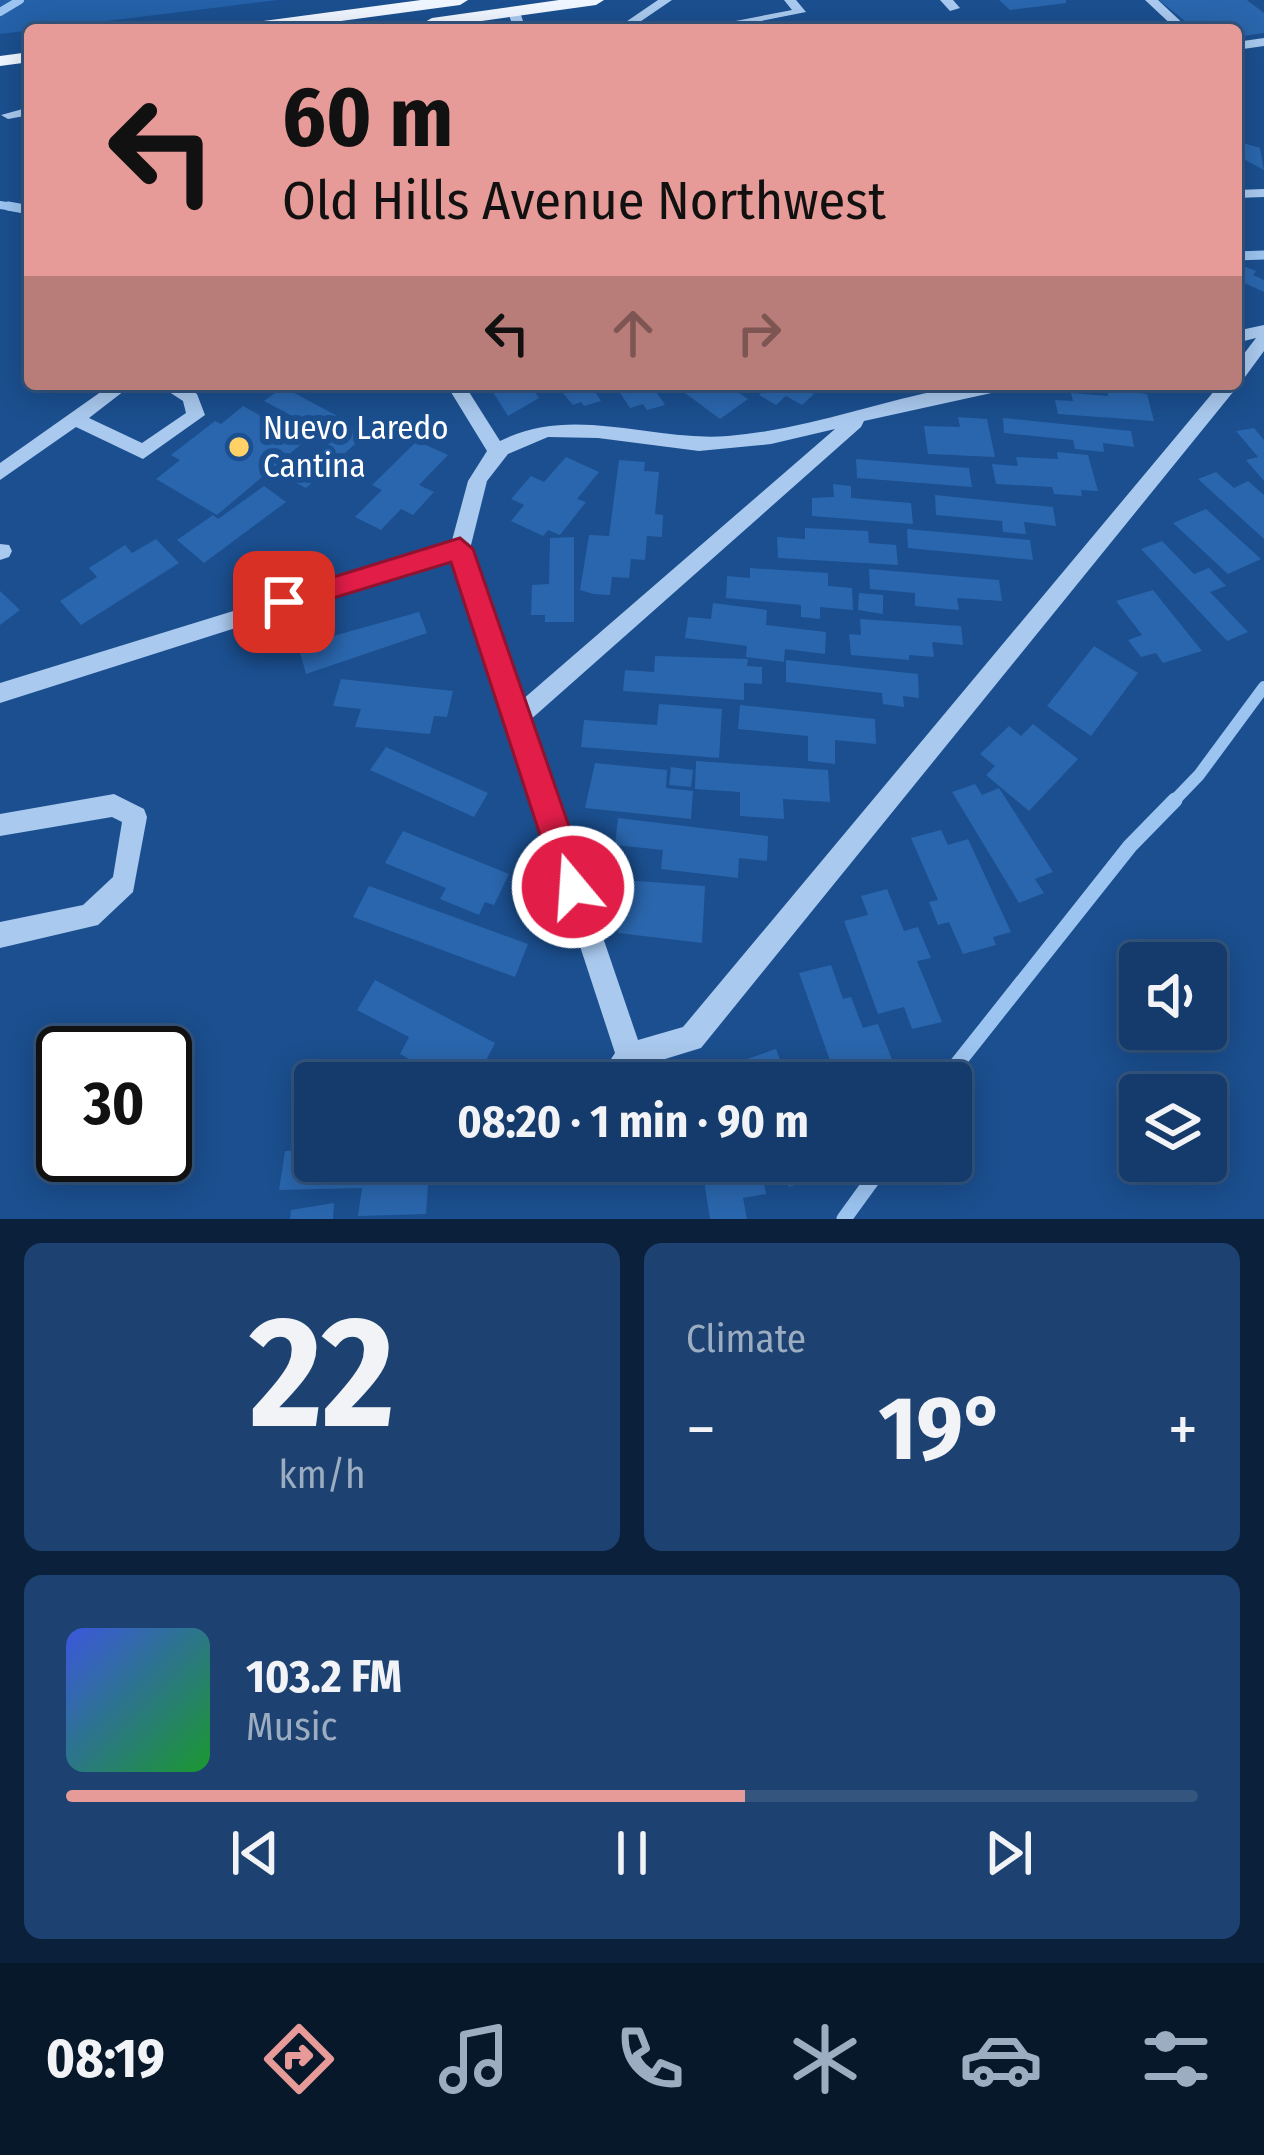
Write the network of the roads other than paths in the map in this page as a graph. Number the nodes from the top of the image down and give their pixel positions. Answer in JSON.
{"nodes":[{"id":1,"x":596,"y":0,"type":"edge"},
{"id":2,"x":666,"y":0,"type":"edge"},
{"id":3,"x":790,"y":0,"type":"edge"},
{"id":4,"x":1151,"y":0,"type":"edge"},
{"id":5,"x":464,"y":16,"type":"edge"},
{"id":6,"x":517,"y":21,"type":"edge"},
{"id":7,"x":331,"y":24,"type":"edge"},
{"id":8,"x":415,"y":24,"type":"edge"},
{"id":9,"x":629,"y":24,"type":"edge"},
{"id":10,"x":739,"y":24,"type":"edge"},
{"id":11,"x":1177,"y":24,"type":"edge"},
{"id":12,"x":24,"y":113,"type":"edge"},
{"id":13,"x":8,"y":115,"type":"dead end"},
{"id":14,"x":1264,"y":335,"type":"edge"},
{"id":15,"x":1242,"y":367,"type":"edge"},
{"id":16,"x":116,"y":390,"type":"edge"},
{"id":17,"x":177,"y":390,"type":"edge"},
{"id":18,"x":459,"y":390,"type":"edge"},
{"id":19,"x":978,"y":390,"type":"edge"},
{"id":20,"x":1226,"y":390,"type":"edge"},
{"id":21,"x":863,"y":415,"type":"junction"},
{"id":22,"x":76,"y":418,"type":"junction"},
{"id":23,"x":497,"y":451,"type":"junction"},
{"id":24,"x":0,"y":472,"type":"edge"},
{"id":25,"x":460,"y":549,"type":"junction"},
{"id":26,"x":0,"y":693,"type":"edge"},
{"id":27,"x":517,"y":718,"type":"junction"},
{"id":28,"x":0,"y":825,"type":"edge"},
{"id":29,"x":0,"y":935,"type":"edge"},
{"id":30,"x":629,"y":1056,"type":"junction"},
{"id":31,"x":625,"y":1062,"type":"edge"}],
"edges":[{"from":1,"to":6,"type":"main road"},
{"from":2,"to":9,"type":"street"},
{"from":3,"to":10,"type":"street"},
{"from":4,"to":11,"type":"street"},
{"from":5,"to":6,"type":"main road"},
{"from":5,"to":7,"type":"main road"},
{"from":5,"to":8,"type":"main road"},
{"from":12,"to":13,"type":"street"},
{"from":14,"to":15,"type":"street"},
{"from":16,"to":22,"type":"street"},
{"from":17,"to":22,"type":"street"},
{"from":18,"to":23,"type":"street"},
{"from":19,"to":21,"type":"street"},
{"from":20,"to":30,"type":"street"},
{"from":21,"to":23,"type":"street"},
{"from":21,"to":27,"type":"street"},
{"from":22,"to":24,"type":"street"},
{"from":23,"to":25,"type":"street"},
{"from":25,"to":26,"type":"street"},
{"from":25,"to":27,"type":"street"},
{"from":27,"to":30,"type":"street"},
{"from":28,"to":29,"type":"street"},
{"from":30,"to":31,"type":"street"}]}
